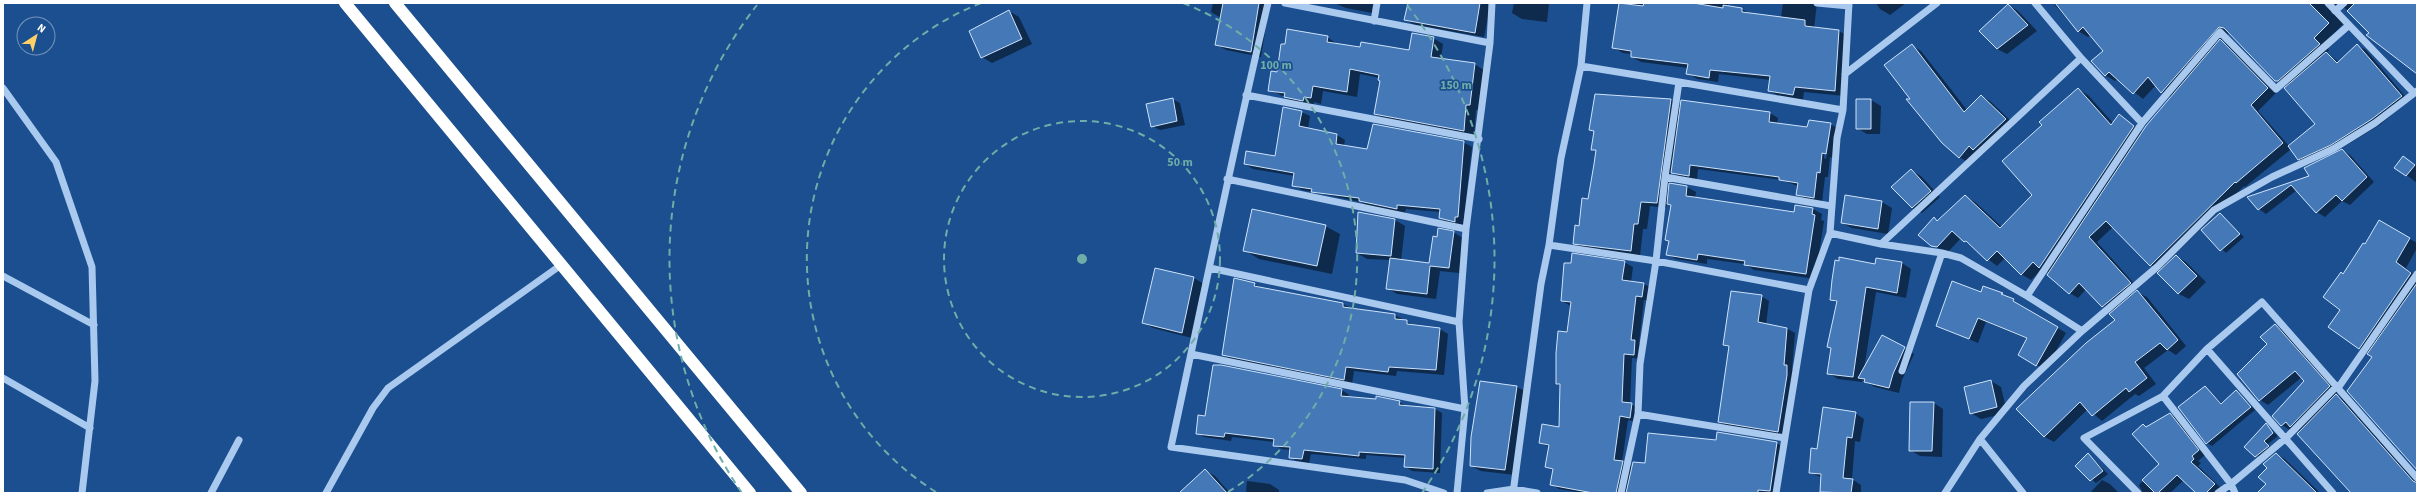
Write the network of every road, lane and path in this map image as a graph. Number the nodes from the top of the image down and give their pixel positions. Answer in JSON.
{"nodes":[{"id":1,"x":345,"y":3,"type":"edge"},
{"id":2,"x":395,"y":3,"type":"edge"},
{"id":3,"x":1268,"y":3,"type":"edge"},
{"id":4,"x":1285,"y":3,"type":"edge"},
{"id":5,"x":1377,"y":3,"type":"edge"},
{"id":6,"x":1492,"y":3,"type":"edge"},
{"id":7,"x":1587,"y":3,"type":"edge"},
{"id":8,"x":1816,"y":3,"type":"edge"},
{"id":9,"x":1937,"y":3,"type":"edge"},
{"id":10,"x":2035,"y":3,"type":"edge"},
{"id":11,"x":2328,"y":3,"type":"edge"},
{"id":12,"x":2344,"y":3,"type":"edge"},
{"id":13,"x":1849,"y":5,"type":"edge"},
{"id":14,"x":2335,"y":11,"type":"junction"},
{"id":15,"x":1374,"y":21,"type":"junction"},
{"id":16,"x":2348,"y":26,"type":"junction"},
{"id":17,"x":1490,"y":43,"type":"junction"},
{"id":18,"x":2081,"y":58,"type":"junction"},
{"id":19,"x":1581,"y":66,"type":"junction"},
{"id":20,"x":1845,"y":74,"type":"junction"},
{"id":21,"x":1679,"y":82,"type":"junction"},
{"id":22,"x":3,"y":88,"type":"edge"},
{"id":23,"x":2416,"y":92,"type":"edge"},
{"id":24,"x":1246,"y":95,"type":"junction"},
{"id":25,"x":1843,"y":110,"type":"junction"},
{"id":26,"x":2142,"y":123,"type":"junction"},
{"id":27,"x":1479,"y":139,"type":"junction"},
{"id":28,"x":1665,"y":177,"type":"junction"},
{"id":29,"x":1227,"y":179,"type":"junction"},
{"id":30,"x":1831,"y":206,"type":"junction"},
{"id":31,"x":1466,"y":229,"type":"junction"},
{"id":32,"x":1830,"y":233,"type":"junction"},
{"id":33,"x":1881,"y":244,"type":"junction"},
{"id":34,"x":1549,"y":245,"type":"junction"},
{"id":35,"x":1942,"y":253,"type":"junction"},
{"id":36,"x":1656,"y":261,"type":"junction"},
{"id":37,"x":561,"y":265,"type":"junction"},
{"id":38,"x":1210,"y":268,"type":"junction"},
{"id":39,"x":2417,"y":274,"type":"edge"},
{"id":40,"x":3,"y":276,"type":"edge"},
{"id":41,"x":1808,"y":290,"type":"junction"},
{"id":42,"x":2027,"y":296,"type":"junction"},
{"id":43,"x":1459,"y":322,"type":"junction"},
{"id":44,"x":94,"y":325,"type":"junction"},
{"id":45,"x":2082,"y":331,"type":"junction"},
{"id":46,"x":2207,"y":348,"type":"junction"},
{"id":47,"x":1191,"y":354,"type":"junction"},
{"id":48,"x":1902,"y":371,"type":"dead end"},
{"id":49,"x":3,"y":378,"type":"edge"},
{"id":50,"x":2337,"y":387,"type":"junction"},
{"id":51,"x":2163,"y":396,"type":"junction"},
{"id":52,"x":1465,"y":409,"type":"junction"},
{"id":53,"x":1638,"y":414,"type":"junction"},
{"id":54,"x":90,"y":428,"type":"junction"},
{"id":55,"x":1785,"y":438,"type":"junction"},
{"id":56,"x":2286,"y":438,"type":"junction"},
{"id":57,"x":1980,"y":439,"type":"junction"},
{"id":58,"x":239,"y":440,"type":"dead end"},
{"id":59,"x":2417,"y":478,"type":"edge"},
{"id":60,"x":2231,"y":484,"type":"junction"},
{"id":61,"x":1514,"y":491,"type":"edge"},
{"id":62,"x":82,"y":493,"type":"edge"},
{"id":63,"x":211,"y":493,"type":"edge"},
{"id":64,"x":326,"y":493,"type":"edge"},
{"id":65,"x":750,"y":493,"type":"edge"},
{"id":66,"x":801,"y":493,"type":"edge"},
{"id":67,"x":1444,"y":493,"type":"edge"},
{"id":68,"x":1457,"y":493,"type":"edge"},
{"id":69,"x":1487,"y":493,"type":"edge"},
{"id":70,"x":1537,"y":493,"type":"edge"},
{"id":71,"x":1620,"y":493,"type":"edge"},
{"id":72,"x":1776,"y":493,"type":"edge"},
{"id":73,"x":1945,"y":493,"type":"edge"},
{"id":74,"x":2023,"y":493,"type":"edge"},
{"id":75,"x":2138,"y":493,"type":"edge"},
{"id":76,"x":2218,"y":493,"type":"edge"},
{"id":77,"x":2235,"y":493,"type":"edge"},
{"id":78,"x":2333,"y":493,"type":"edge"}],
"edges":[{"from":1,"to":37,"type":"highway"},
{"from":2,"to":66,"type":"highway"},
{"from":3,"to":24,"type":"street"},
{"from":4,"to":15,"type":"street"},
{"from":5,"to":15,"type":"street"},
{"from":6,"to":17,"type":"street"},
{"from":7,"to":19,"type":"street"},
{"from":8,"to":13,"type":"street"},
{"from":9,"to":20,"type":"street"},
{"from":10,"to":18,"type":"street"},
{"from":11,"to":14,"type":"street"},
{"from":12,"to":14,"type":"street"},
{"from":13,"to":20,"type":"street"},
{"from":14,"to":16,"type":"street"},
{"from":15,"to":17,"type":"street"},
{"from":16,"to":23,"type":"street"},
{"from":16,"to":26,"type":"street"},
{"from":17,"to":27,"type":"street"},
{"from":18,"to":26,"type":"street"},
{"from":18,"to":33,"type":"street"},
{"from":19,"to":21,"type":"street"},
{"from":19,"to":34,"type":"street"},
{"from":20,"to":25,"type":"street"},
{"from":21,"to":25,"type":"street"},
{"from":21,"to":28,"type":"street"},
{"from":22,"to":44,"type":"street"},
{"from":23,"to":45,"type":"street"},
{"from":24,"to":27,"type":"street"},
{"from":24,"to":29,"type":"street"},
{"from":25,"to":30,"type":"street"},
{"from":26,"to":42,"type":"street"},
{"from":27,"to":31,"type":"street"},
{"from":28,"to":30,"type":"street"},
{"from":28,"to":36,"type":"street"},
{"from":29,"to":31,"type":"street"},
{"from":29,"to":38,"type":"street"},
{"from":30,"to":32,"type":"street"},
{"from":31,"to":43,"type":"street"},
{"from":32,"to":33,"type":"street"},
{"from":32,"to":41,"type":"street"},
{"from":33,"to":35,"type":"street"},
{"from":34,"to":36,"type":"street"},
{"from":34,"to":61,"type":"street"},
{"from":35,"to":42,"type":"street"},
{"from":35,"to":48,"type":"street"},
{"from":36,"to":41,"type":"street"},
{"from":36,"to":53,"type":"street"},
{"from":37,"to":64,"type":"street"},
{"from":37,"to":65,"type":"highway"},
{"from":38,"to":43,"type":"street"},
{"from":38,"to":47,"type":"street"},
{"from":39,"to":50,"type":"street"},
{"from":40,"to":44,"type":"street"},
{"from":41,"to":55,"type":"street"},
{"from":42,"to":45,"type":"street"},
{"from":43,"to":52,"type":"street"},
{"from":44,"to":54,"type":"street"},
{"from":45,"to":57,"type":"street"},
{"from":46,"to":50,"type":"street"},
{"from":46,"to":51,"type":"street"},
{"from":46,"to":56,"type":"street"},
{"from":47,"to":52,"type":"street"},
{"from":47,"to":67,"type":"street"},
{"from":49,"to":54,"type":"street"},
{"from":50,"to":56,"type":"street"},
{"from":50,"to":59,"type":"street"},
{"from":51,"to":60,"type":"street"},
{"from":51,"to":75,"type":"street"},
{"from":52,"to":68,"type":"street"},
{"from":53,"to":55,"type":"street"},
{"from":53,"to":71,"type":"street"},
{"from":54,"to":62,"type":"street"},
{"from":55,"to":72,"type":"street"},
{"from":56,"to":60,"type":"street"},
{"from":56,"to":78,"type":"street"},
{"from":57,"to":73,"type":"street"},
{"from":57,"to":74,"type":"street"},
{"from":58,"to":63,"type":"street"},
{"from":60,"to":76,"type":"street"},
{"from":60,"to":77,"type":"street"},
{"from":61,"to":69,"type":"street"},
{"from":61,"to":70,"type":"street"}]}
